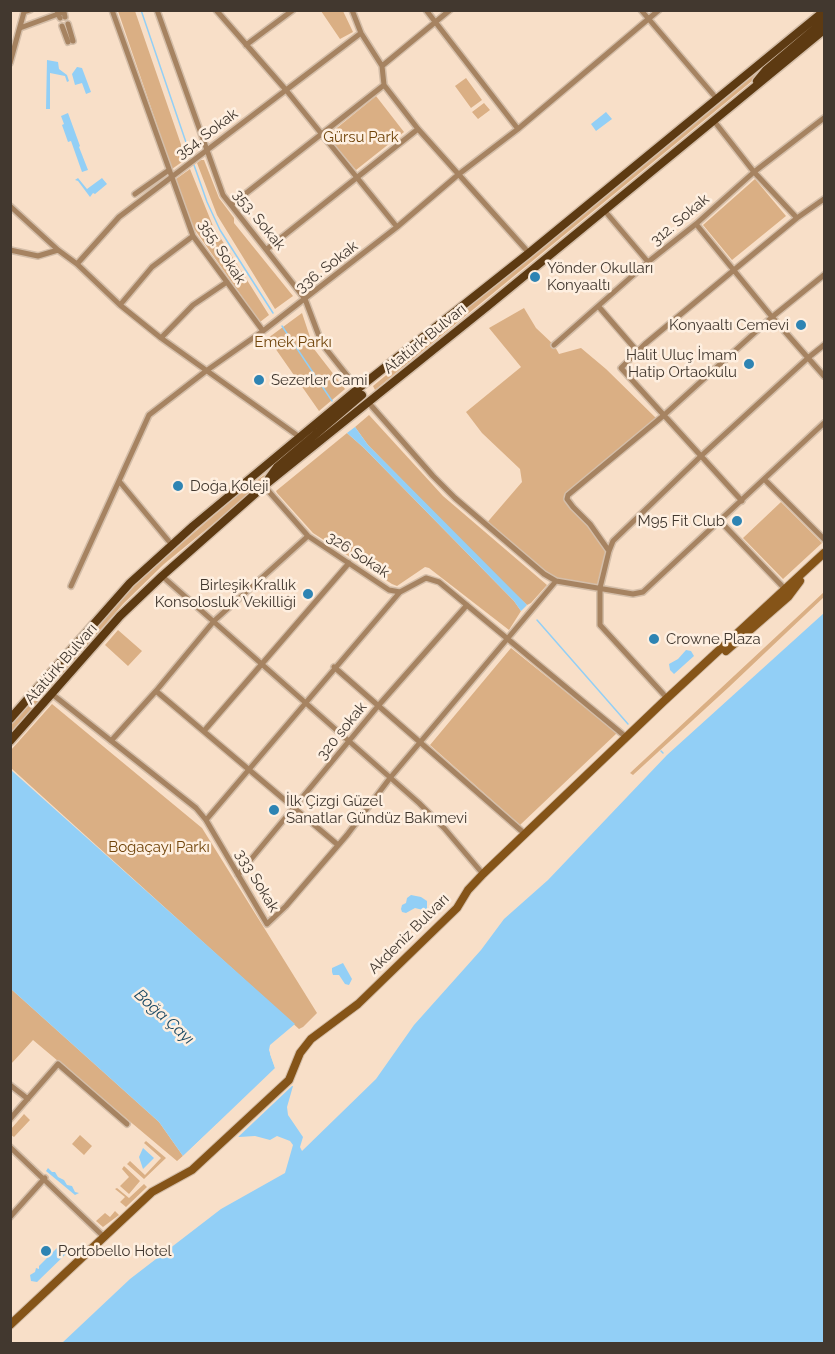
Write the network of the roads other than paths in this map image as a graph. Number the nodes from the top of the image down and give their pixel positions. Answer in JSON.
{"nodes":[{"id":1,"x":112,"y":10,"type":"edge"},
{"id":2,"x":157,"y":10,"type":"edge"},
{"id":3,"x":216,"y":10,"type":"edge"},
{"id":4,"x":293,"y":10,"type":"edge"},
{"id":5,"x":352,"y":10,"type":"edge"},
{"id":6,"x":426,"y":10,"type":"edge"},
{"id":7,"x":450,"y":10,"type":"edge"},
{"id":8,"x":641,"y":10,"type":"edge"},
{"id":9,"x":659,"y":10,"type":"edge"},
{"id":10,"x":27,"y":11,"type":"edge"},
{"id":11,"x":825,"y":11,"type":"edge"},
{"id":12,"x":63,"y":13,"type":"edge"},
{"id":13,"x":648,"y":19,"type":"junction"},
{"id":14,"x":825,"y":21,"type":"edge"},
{"id":15,"x":435,"y":22,"type":"junction"},
{"id":16,"x":65,"y":25,"type":"dead end"},
{"id":17,"x":20,"y":28,"type":"junction"},
{"id":18,"x":825,"y":30,"type":"edge"},
{"id":19,"x":361,"y":33,"type":"junction"},
{"id":20,"x":70,"y":42,"type":"dead end"},
{"id":21,"x":246,"y":45,"type":"junction"},
{"id":22,"x":10,"y":63,"type":"edge"},
{"id":23,"x":382,"y":66,"type":"junction"},
{"id":24,"x":384,"y":85,"type":"junction"},
{"id":25,"x":286,"y":90,"type":"junction"},
{"id":26,"x":750,"y":92,"type":"junction"},
{"id":27,"x":717,"y":99,"type":"junction"},
{"id":28,"x":825,"y":118,"type":"edge"},
{"id":29,"x":714,"y":121,"type":"junction"},
{"id":30,"x":418,"y":129,"type":"junction"},
{"id":31,"x":518,"y":129,"type":"junction"},
{"id":32,"x":321,"y":135,"type":"junction"},
{"id":33,"x":206,"y":150,"type":"junction"},
{"id":34,"x":754,"y":172,"type":"junction"},
{"id":35,"x":170,"y":173,"type":"junction"},
{"id":36,"x":459,"y":174,"type":"junction"},
{"id":37,"x":357,"y":178,"type":"junction"},
{"id":38,"x":135,"y":194,"type":"dead end"},
{"id":39,"x":825,"y":199,"type":"edge"},
{"id":40,"x":231,"y":205,"type":"junction"},
{"id":41,"x":10,"y":206,"type":"edge"},
{"id":42,"x":604,"y":210,"type":"junction"},
{"id":43,"x":798,"y":218,"type":"junction"},
{"id":44,"x":696,"y":224,"type":"junction"},
{"id":45,"x":396,"y":227,"type":"junction"},
{"id":46,"x":193,"y":236,"type":"junction"},
{"id":47,"x":267,"y":249,"type":"junction"},
{"id":48,"x":10,"y":250,"type":"edge"},
{"id":49,"x":58,"y":250,"type":"junction"},
{"id":50,"x":529,"y":253,"type":"junction"},
{"id":51,"x":648,"y":262,"type":"junction"},
{"id":52,"x":77,"y":264,"type":"junction"},
{"id":53,"x":734,"y":270,"type":"junction"},
{"id":54,"x":825,"y":275,"type":"edge"},
{"id":55,"x":227,"y":282,"type":"junction"},
{"id":56,"x":305,"y":299,"type":"junction"},
{"id":57,"x":120,"y":305,"type":"junction"},
{"id":58,"x":599,"y":307,"type":"junction"},
{"id":59,"x":772,"y":316,"type":"junction"},
{"id":60,"x":263,"y":331,"type":"junction"},
{"id":61,"x":160,"y":338,"type":"junction"},
{"id":62,"x":554,"y":345,"type":"dead end"},
{"id":63,"x":825,"y":345,"type":"edge"},
{"id":64,"x":637,"y":351,"type":"junction"},
{"id":65,"x":809,"y":357,"type":"junction"},
{"id":66,"x":206,"y":371,"type":"junction"},
{"id":67,"x":825,"y":376,"type":"edge"},
{"id":68,"x":364,"y":395,"type":"junction"},
{"id":69,"x":663,"y":416,"type":"junction"},
{"id":70,"x":825,"y":423,"type":"edge"},
{"id":71,"x":301,"y":438,"type":"junction"},
{"id":72,"x":701,"y":456,"type":"junction"},
{"id":73,"x":765,"y":480,"type":"junction"},
{"id":74,"x":119,"y":481,"type":"junction"},
{"id":75,"x":264,"y":486,"type":"junction"},
{"id":76,"x":742,"y":501,"type":"junction"},
{"id":77,"x":720,"y":521,"type":"junction"},
{"id":78,"x":308,"y":536,"type":"junction"},
{"id":79,"x":825,"y":539,"type":"edge"},
{"id":80,"x":172,"y":545,"type":"junction"},
{"id":81,"x":609,"y":551,"type":"junction"},
{"id":82,"x":825,"y":553,"type":"edge"},
{"id":83,"x":349,"y":563,"type":"junction"},
{"id":84,"x":162,"y":576,"type":"junction"},
{"id":85,"x":556,"y":581,"type":"junction"},
{"id":86,"x":71,"y":586,"type":"dead end"},
{"id":87,"x":600,"y":588,"type":"junction"},
{"id":88,"x":400,"y":592,"type":"junction"},
{"id":89,"x":784,"y":594,"type":"junction"},
{"id":90,"x":466,"y":605,"type":"junction"},
{"id":91,"x":214,"y":621,"type":"junction"},
{"id":92,"x":509,"y":639,"type":"junction"},
{"id":93,"x":260,"y":663,"type":"junction"},
{"id":94,"x":334,"y":667,"type":"junction"},
{"id":95,"x":156,"y":691,"type":"junction"},
{"id":96,"x":52,"y":694,"type":"junction"},
{"id":97,"x":667,"y":698,"type":"junction"},
{"id":98,"x":305,"y":703,"type":"junction"},
{"id":99,"x":378,"y":706,"type":"junction"},
{"id":100,"x":10,"y":719,"type":"edge"},
{"id":101,"x":204,"y":731,"type":"junction"},
{"id":102,"x":626,"y":737,"type":"junction"},
{"id":103,"x":10,"y":741,"type":"edge"},
{"id":104,"x":111,"y":741,"type":"junction"},
{"id":105,"x":348,"y":742,"type":"junction"},
{"id":106,"x":421,"y":742,"type":"junction"},
{"id":107,"x":250,"y":770,"type":"junction"},
{"id":108,"x":390,"y":778,"type":"junction"},
{"id":109,"x":295,"y":808,"type":"junction"},
{"id":110,"x":206,"y":820,"type":"junction"},
{"id":111,"x":525,"y":834,"type":"junction"},
{"id":112,"x":338,"y":845,"type":"junction"},
{"id":113,"x":483,"y":874,"type":"junction"},
{"id":114,"x":238,"y":875,"type":"junction"},
{"id":115,"x":10,"y":1085,"type":"edge"},
{"id":116,"x":28,"y":1099,"type":"junction"},
{"id":117,"x":10,"y":1119,"type":"edge"},
{"id":118,"x":127,"y":1124,"type":"dead end"},
{"id":119,"x":10,"y":1147,"type":"edge"},
{"id":120,"x":45,"y":1178,"type":"junction"},
{"id":121,"x":10,"y":1217,"type":"edge"},
{"id":122,"x":103,"y":1236,"type":"junction"},
{"id":123,"x":10,"y":1325,"type":"edge"}],
"edges":[{"from":1,"to":35,"type":"street","name":"355. Sokak"},
{"from":2,"to":33,"type":"street","name":"353. Sokak"},
{"from":3,"to":21,"type":"street"},
{"from":4,"to":21,"type":"street"},
{"from":5,"to":19,"type":"street"},
{"from":6,"to":15,"type":"street"},
{"from":7,"to":15,"type":"street"},
{"from":8,"to":13,"type":"street"},
{"from":9,"to":13,"type":"street","name":"336. Sokak"},
{"from":10,"to":17,"type":"street"},
{"from":11,"to":27,"type":"main road","name":"Atatürk Bulvarı"},
{"from":12,"to":17,"type":"street"},
{"from":13,"to":27,"type":"street"},
{"from":13,"to":31,"type":"street","name":"336. Sokak"},
{"from":14,"to":26,"type":"main road"},
{"from":15,"to":23,"type":"street"},
{"from":15,"to":31,"type":"street"},
{"from":16,"to":20,"type":"street"},
{"from":17,"to":22,"type":"street"},
{"from":18,"to":26,"type":"main road","name":"Atatürk Bulvarı"},
{"from":19,"to":23,"type":"street"},
{"from":19,"to":25,"type":"street","name":"354. Sokak"},
{"from":21,"to":25,"type":"street"},
{"from":23,"to":24,"type":"street"},
{"from":24,"to":30,"type":"street"},
{"from":24,"to":32,"type":"street"},
{"from":25,"to":32,"type":"street"},
{"from":25,"to":33,"type":"street","name":"354. Sokak"},
{"from":26,"to":29,"type":"main road","name":"Atatürk Bulvarı"},
{"from":27,"to":50,"type":"main road","name":"Atatürk Bulvarı"},
{"from":28,"to":34,"type":"street","name":"312. Sokak"},
{"from":29,"to":34,"type":"street"},
{"from":29,"to":42,"type":"main road","name":"Atatürk Bulvarı"},
{"from":30,"to":36,"type":"street"},
{"from":30,"to":37,"type":"street"},
{"from":31,"to":36,"type":"street","name":"336. Sokak"},
{"from":32,"to":37,"type":"street"},
{"from":32,"to":40,"type":"street"},
{"from":33,"to":35,"type":"street","name":"354. Sokak"},
{"from":33,"to":40,"type":"street","name":"353. Sokak"},
{"from":34,"to":43,"type":"street"},
{"from":34,"to":44,"type":"street","name":"312. Sokak"},
{"from":35,"to":38,"type":"street"},
{"from":35,"to":46,"type":"street","name":"355. Sokak"},
{"from":35,"to":52,"type":"street","name":"354. Sokak"},
{"from":36,"to":45,"type":"street","name":"336. Sokak"},
{"from":36,"to":50,"type":"street"},
{"from":37,"to":45,"type":"street"},
{"from":37,"to":47,"type":"street"},
{"from":39,"to":43,"type":"street"},
{"from":40,"to":47,"type":"street","name":"353. Sokak"},
{"from":41,"to":49,"type":"street"},
{"from":42,"to":51,"type":"street"},
{"from":42,"to":68,"type":"main road","name":"Atatürk Bulvarı"},
{"from":43,"to":53,"type":"street"},
{"from":44,"to":51,"type":"street","name":"312. Sokak"},
{"from":44,"to":53,"type":"street"},
{"from":45,"to":56,"type":"street","name":"336. Sokak"},
{"from":46,"to":55,"type":"street","name":"355. Sokak"},
{"from":46,"to":57,"type":"street"},
{"from":47,"to":56,"type":"street","name":"353. Sokak"},
{"from":48,"to":49,"type":"street"},
{"from":49,"to":52,"type":"street"},
{"from":50,"to":68,"type":"main road","name":"Atatürk Bulvarı"},
{"from":51,"to":58,"type":"street","name":"312. Sokak"},
{"from":52,"to":57,"type":"street"},
{"from":53,"to":59,"type":"street"},
{"from":53,"to":64,"type":"street"},
{"from":54,"to":59,"type":"street"},
{"from":55,"to":60,"type":"street","name":"355. Sokak"},
{"from":55,"to":61,"type":"street"},
{"from":56,"to":60,"type":"street","name":"336. Sokak"},
{"from":56,"to":68,"type":"street","name":"353. Sokak"},
{"from":57,"to":61,"type":"street"},
{"from":58,"to":62,"type":"street","name":"312. Sokak"},
{"from":58,"to":64,"type":"street"},
{"from":59,"to":65,"type":"street"},
{"from":59,"to":69,"type":"street"},
{"from":60,"to":66,"type":"street","name":"336. Sokak"},
{"from":61,"to":66,"type":"street"},
{"from":63,"to":65,"type":"street"},
{"from":64,"to":69,"type":"street"},
{"from":65,"to":67,"type":"street"},
{"from":65,"to":72,"type":"street"},
{"from":66,"to":71,"type":"street"},
{"from":66,"to":74,"type":"street","name":"336. Sokak"},
{"from":68,"to":71,"type":"main road","name":"Atatürk Bulvarı"},
{"from":68,"to":75,"type":"main road","name":"Atatürk Bulvarı"},
{"from":68,"to":85,"type":"street","name":"353. Sokak"},
{"from":69,"to":72,"type":"street"},
{"from":69,"to":81,"type":"street"},
{"from":70,"to":73,"type":"street"},
{"from":71,"to":80,"type":"main road","name":"Atatürk Bulvarı"},
{"from":72,"to":76,"type":"street"},
{"from":72,"to":81,"type":"street"},
{"from":73,"to":76,"type":"street"},
{"from":73,"to":79,"type":"street"},
{"from":74,"to":80,"type":"street"},
{"from":74,"to":86,"type":"street","name":"336. Sokak"},
{"from":75,"to":78,"type":"street","name":"326 Sokak"},
{"from":75,"to":84,"type":"main road","name":"Atatürk Bulvarı"},
{"from":76,"to":77,"type":"street"},
{"from":77,"to":87,"type":"street"},
{"from":77,"to":89,"type":"street"},
{"from":78,"to":83,"type":"street","name":"326 Sokak"},
{"from":78,"to":91,"type":"street"},
{"from":80,"to":100,"type":"main road","name":"Atatürk Bulvarı"},
{"from":81,"to":87,"type":"street"},
{"from":82,"to":89,"type":"main road","name":"Akdeniz Bulvarı"},
{"from":83,"to":88,"type":"street","name":"326 Sokak"},
{"from":83,"to":93,"type":"street"},
{"from":84,"to":91,"type":"street"},
{"from":84,"to":96,"type":"main road","name":"Atatürk Bulvarı"},
{"from":85,"to":87,"type":"street"},
{"from":85,"to":92,"type":"street"},
{"from":87,"to":97,"type":"street"},
{"from":88,"to":90,"type":"street","name":"326 Sokak"},
{"from":88,"to":94,"type":"street"},
{"from":89,"to":97,"type":"main road","name":"Akdeniz Bulvarı"},
{"from":90,"to":92,"type":"street","name":"326 Sokak"},
{"from":90,"to":99,"type":"street","name":"320 sokak"},
{"from":91,"to":93,"type":"street"},
{"from":91,"to":95,"type":"street"},
{"from":92,"to":102,"type":"street","name":"326 Sokak"},
{"from":92,"to":106,"type":"street","name":"333 Sokak"},
{"from":93,"to":98,"type":"street"},
{"from":93,"to":101,"type":"street"},
{"from":94,"to":98,"type":"street"},
{"from":94,"to":99,"type":"street"},
{"from":95,"to":101,"type":"street"},
{"from":95,"to":104,"type":"street"},
{"from":96,"to":103,"type":"main road","name":"Atatürk Bulvarı"},
{"from":96,"to":104,"type":"street","name":"333 Sokak"},
{"from":97,"to":102,"type":"main road","name":"Akdeniz Bulvarı"},
{"from":98,"to":105,"type":"street"},
{"from":98,"to":107,"type":"street"},
{"from":99,"to":105,"type":"street","name":"320 sokak"},
{"from":99,"to":106,"type":"street"},
{"from":101,"to":107,"type":"street"},
{"from":102,"to":111,"type":"main road","name":"Akdeniz Bulvarı"},
{"from":104,"to":110,"type":"street","name":"333 Sokak"},
{"from":105,"to":108,"type":"street"},
{"from":105,"to":109,"type":"street","name":"320 sokak"},
{"from":106,"to":108,"type":"street","name":"333 Sokak"},
{"from":106,"to":111,"type":"street"},
{"from":107,"to":109,"type":"street"},
{"from":107,"to":110,"type":"street"},
{"from":108,"to":112,"type":"street","name":"333 Sokak"},
{"from":108,"to":113,"type":"street"},
{"from":109,"to":112,"type":"street"},
{"from":109,"to":114,"type":"street","name":"320 sokak"},
{"from":110,"to":114,"type":"street","name":"333 Sokak"},
{"from":111,"to":113,"type":"main road","name":"Akdeniz Bulvarı"},
{"from":112,"to":114,"type":"street","name":"333 Sokak"},
{"from":113,"to":122,"type":"main road","name":"Akdeniz Bulvarı"},
{"from":115,"to":116,"type":"street"},
{"from":116,"to":117,"type":"street"},
{"from":116,"to":118,"type":"street"},
{"from":119,"to":120,"type":"street"},
{"from":120,"to":121,"type":"street"},
{"from":120,"to":122,"type":"street"},
{"from":122,"to":123,"type":"main road","name":"Akdeniz Bulvarı"}]}
